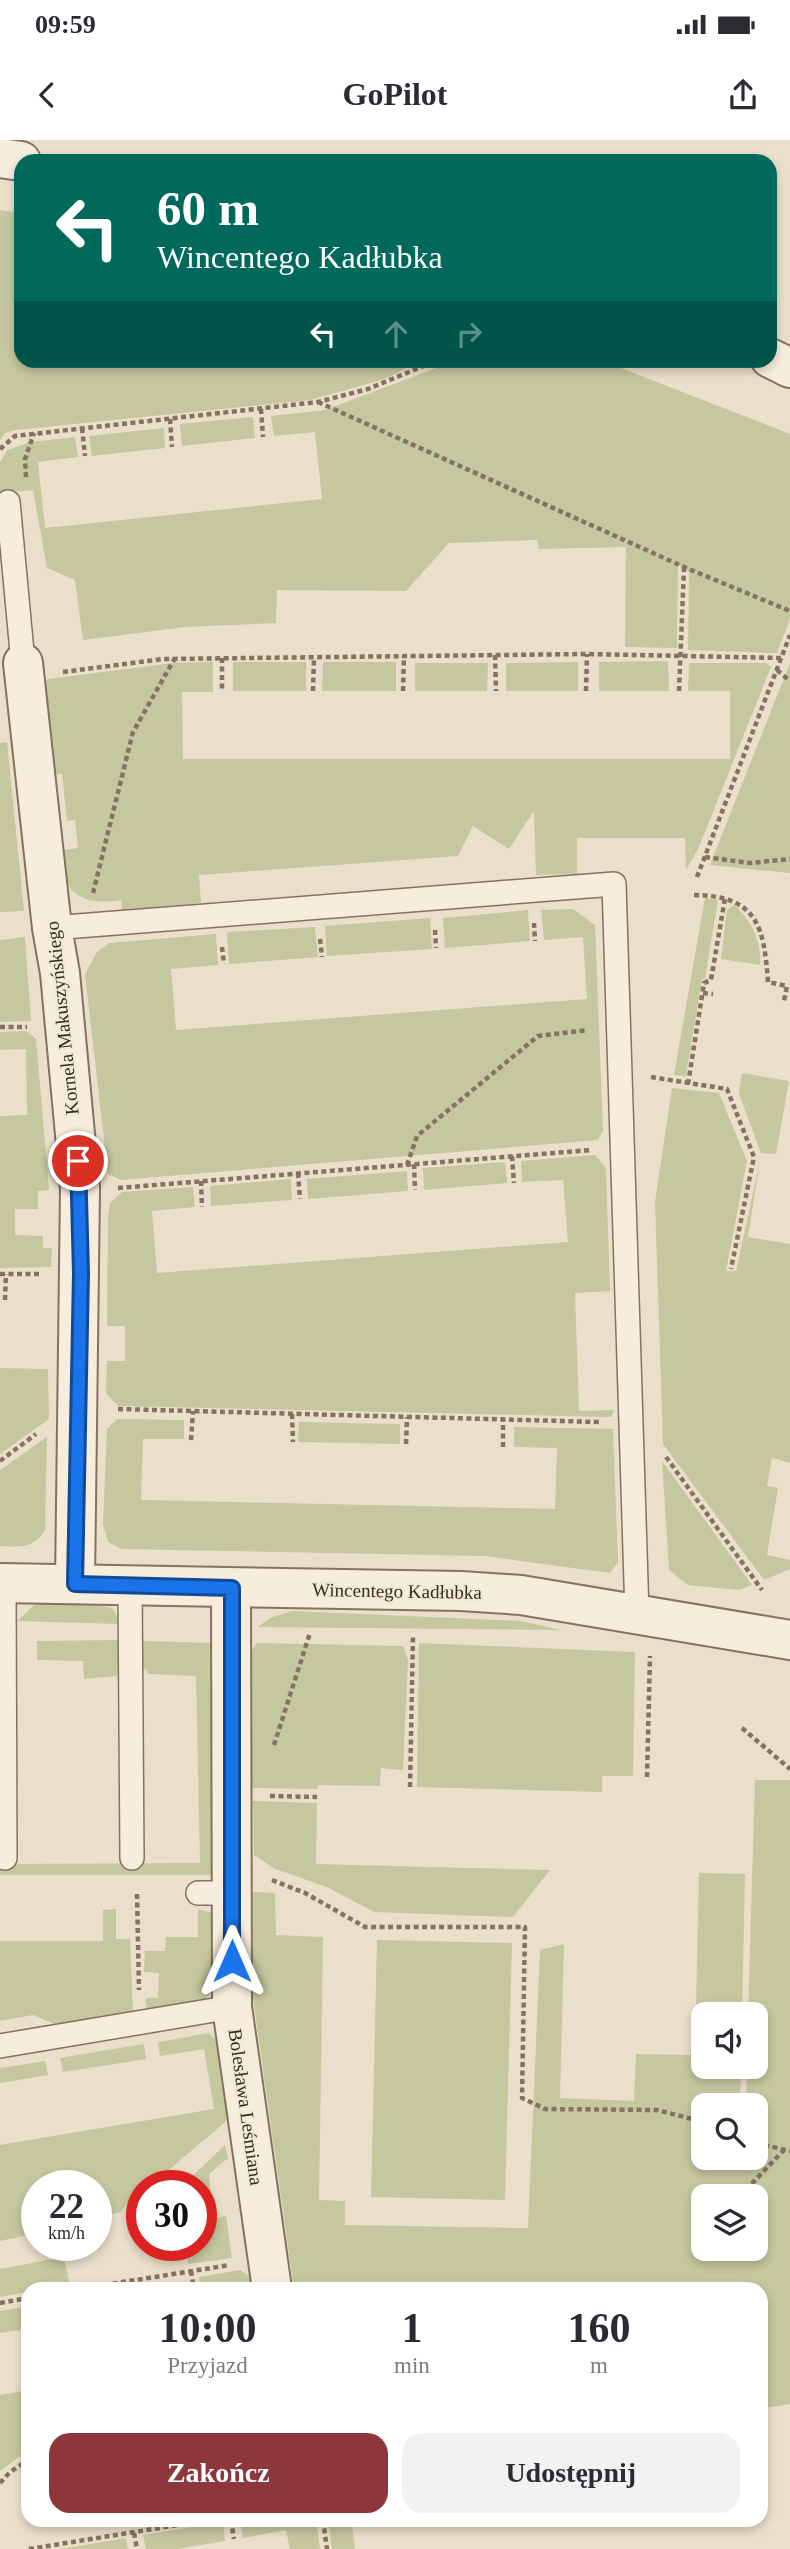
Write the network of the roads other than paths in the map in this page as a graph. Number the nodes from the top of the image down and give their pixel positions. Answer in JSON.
{"nodes":[{"id":1,"x":8,"y":502,"type":"dead end"},
{"id":2,"x":37,"y":668,"type":"joint"},
{"id":3,"x":64,"y":927,"type":"junction"},
{"id":4,"x":2,"y":1583,"type":"edge"},
{"id":5,"x":75,"y":1584,"type":"junction"},
{"id":6,"x":130,"y":1586,"type":"junction"},
{"id":7,"x":232,"y":1588,"type":"junction"},
{"id":8,"x":644,"y":1630,"type":"junction"},
{"id":9,"x":790,"y":1640,"type":"edge"},
{"id":10,"x":5,"y":1858,"type":"dead end"},
{"id":11,"x":132,"y":1858,"type":"dead end"},
{"id":12,"x":232,"y":2007,"type":"junction"},
{"id":13,"x":0,"y":2046,"type":"edge"},
{"id":14,"x":270,"y":2274,"type":"edge"}],
"edges":[{"from":1,"to":2,"type":"lane"},
{"from":2,"to":3,"type":"street","name":"Kornela Makuszyńskiego"},
{"from":3,"to":5,"type":"street","name":"Kornela Makuszyńskiego"},
{"from":3,"to":8,"type":"lane"},
{"from":4,"to":5,"type":"street","name":"Wincentego Kadłubka"},
{"from":4,"to":10,"type":"lane"},
{"from":5,"to":6,"type":"street","name":"Wincentego Kadłubka"},
{"from":6,"to":7,"type":"street","name":"Wincentego Kadłubka"},
{"from":6,"to":11,"type":"lane"},
{"from":7,"to":8,"type":"street","name":"Wincentego Kadłubka"},
{"from":7,"to":12,"type":"street","name":"Bolesława Leśmiana"},
{"from":8,"to":9,"type":"street","name":"Wincentego Kadłubka"},
{"from":12,"to":13,"type":"lane"},
{"from":12,"to":14,"type":"street","name":"Bolesława Leśmiana"}]}
